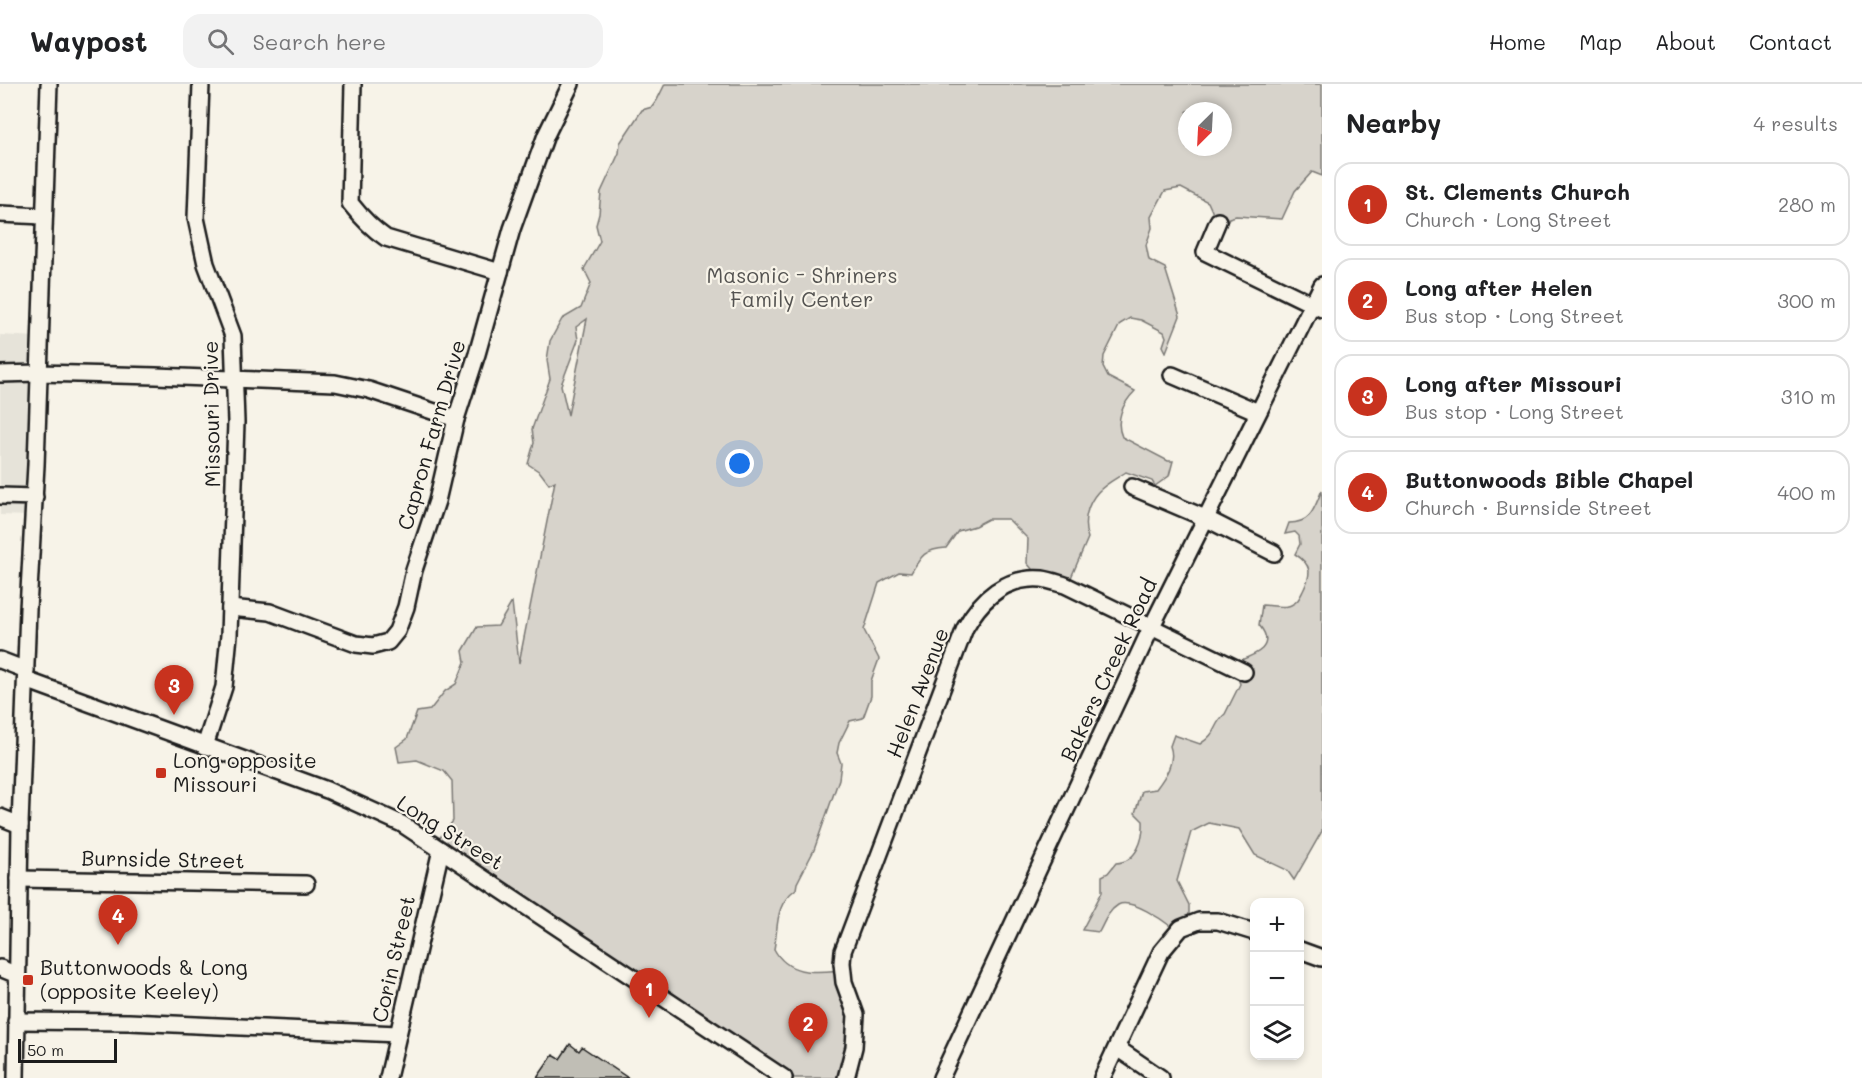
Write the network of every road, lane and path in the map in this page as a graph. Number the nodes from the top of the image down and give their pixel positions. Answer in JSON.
{"nodes":[{"id":1,"x":49,"y":84,"type":"edge"},
{"id":2,"x":201,"y":84,"type":"edge"},
{"id":3,"x":353,"y":84,"type":"edge"},
{"id":4,"x":571,"y":84,"type":"edge"},
{"id":5,"x":0,"y":214,"type":"edge"},
{"id":6,"x":44,"y":216,"type":"junction"},
{"id":7,"x":1218,"y":221,"type":"dead end"},
{"id":8,"x":500,"y":272,"type":"junction"},
{"id":9,"x":1322,"y":285,"type":"edge"},
{"id":10,"x":1317,"y":306,"type":"edge"},
{"id":11,"x":39,"y":373,"type":"junction"},
{"id":12,"x":0,"y":374,"type":"edge"},
{"id":13,"x":1172,"y":375,"type":"dead end"},
{"id":14,"x":235,"y":380,"type":"junction"},
{"id":15,"x":1258,"y":412,"type":"junction"},
{"id":16,"x":456,"y":419,"type":"junction"},
{"id":17,"x":1132,"y":487,"type":"dead end"},
{"id":18,"x":0,"y":496,"type":"edge"},
{"id":19,"x":35,"y":497,"type":"junction"},
{"id":20,"x":1205,"y":518,"type":"junction"},
{"id":21,"x":1274,"y":553,"type":"dead end"},
{"id":22,"x":230,"y":608,"type":"junction"},
{"id":23,"x":1151,"y":628,"type":"junction"},
{"id":24,"x":0,"y":660,"type":"edge"},
{"id":25,"x":1244,"y":672,"type":"dead end"},
{"id":26,"x":26,"y":675,"type":"junction"},
{"id":27,"x":205,"y":746,"type":"junction"},
{"id":28,"x":0,"y":817,"type":"edge"},
{"id":29,"x":20,"y":825,"type":"junction"},
{"id":30,"x":441,"y":850,"type":"junction"},
{"id":31,"x":18,"y":879,"type":"junction"},
{"id":32,"x":306,"y":884,"type":"dead end"},
{"id":33,"x":1250,"y":931,"type":"edge"},
{"id":34,"x":1304,"y":952,"type":"edge"},
{"id":35,"x":1322,"y":958,"type":"edge"},
{"id":36,"x":0,"y":968,"type":"edge"},
{"id":37,"x":17,"y":975,"type":"junction"},
{"id":38,"x":16,"y":1021,"type":"junction"},
{"id":39,"x":398,"y":1034,"type":"junction"},
{"id":40,"x":1117,"y":1048,"type":"junction"},
{"id":41,"x":16,"y":1078,"type":"edge"},
{"id":42,"x":388,"y":1078,"type":"edge"},
{"id":43,"x":784,"y":1078,"type":"edge"},
{"id":44,"x":846,"y":1078,"type":"edge"},
{"id":45,"x":941,"y":1078,"type":"edge"},
{"id":46,"x":1102,"y":1078,"type":"edge"},
{"id":47,"x":1161,"y":1078,"type":"edge"}],
"edges":[{"from":1,"to":6,"type":"street"},
{"from":2,"to":14,"type":"street","name":"Missouri Drive"},
{"from":3,"to":8,"type":"street"},
{"from":4,"to":8,"type":"street","name":"Capron Farm Drive"},
{"from":5,"to":6,"type":"street"},
{"from":6,"to":11,"type":"street"},
{"from":7,"to":10,"type":"street"},
{"from":8,"to":16,"type":"street","name":"Capron Farm Drive"},
{"from":9,"to":10,"type":"street","name":"Bakers Creek Road"},
{"from":10,"to":15,"type":"street","name":"Bakers Creek Road"},
{"from":11,"to":12,"type":"street"},
{"from":11,"to":14,"type":"street"},
{"from":11,"to":19,"type":"street"},
{"from":13,"to":15,"type":"street"},
{"from":14,"to":16,"type":"street"},
{"from":14,"to":22,"type":"street","name":"Missouri Drive"},
{"from":15,"to":20,"type":"street","name":"Bakers Creek Road"},
{"from":16,"to":22,"type":"street","name":"Capron Farm Drive"},
{"from":17,"to":20,"type":"street"},
{"from":18,"to":19,"type":"street"},
{"from":19,"to":26,"type":"street"},
{"from":20,"to":21,"type":"street"},
{"from":20,"to":23,"type":"street","name":"Bakers Creek Road"},
{"from":22,"to":27,"type":"street","name":"Missouri Drive"},
{"from":23,"to":25,"type":"street","name":"Helen Avenue"},
{"from":23,"to":44,"type":"street","name":"Helen Avenue"},
{"from":23,"to":45,"type":"street","name":"Bakers Creek Road"},
{"from":24,"to":26,"type":"street","name":"Long Street"},
{"from":26,"to":27,"type":"street","name":"Long Street"},
{"from":26,"to":29,"type":"street"},
{"from":27,"to":30,"type":"street","name":"Long Street"},
{"from":28,"to":29,"type":"street"},
{"from":29,"to":31,"type":"street"},
{"from":30,"to":39,"type":"street","name":"Corin Street"},
{"from":30,"to":43,"type":"street","name":"Long Street"},
{"from":31,"to":32,"type":"street","name":"Burnside Street"},
{"from":31,"to":37,"type":"street"},
{"from":33,"to":40,"type":"street"},
{"from":34,"to":35,"type":"street"},
{"from":36,"to":37,"type":"street"},
{"from":37,"to":38,"type":"street"},
{"from":38,"to":39,"type":"street"},
{"from":38,"to":41,"type":"street"},
{"from":39,"to":42,"type":"street","name":"Corin Street"},
{"from":40,"to":46,"type":"street"},
{"from":40,"to":47,"type":"street"}]}
